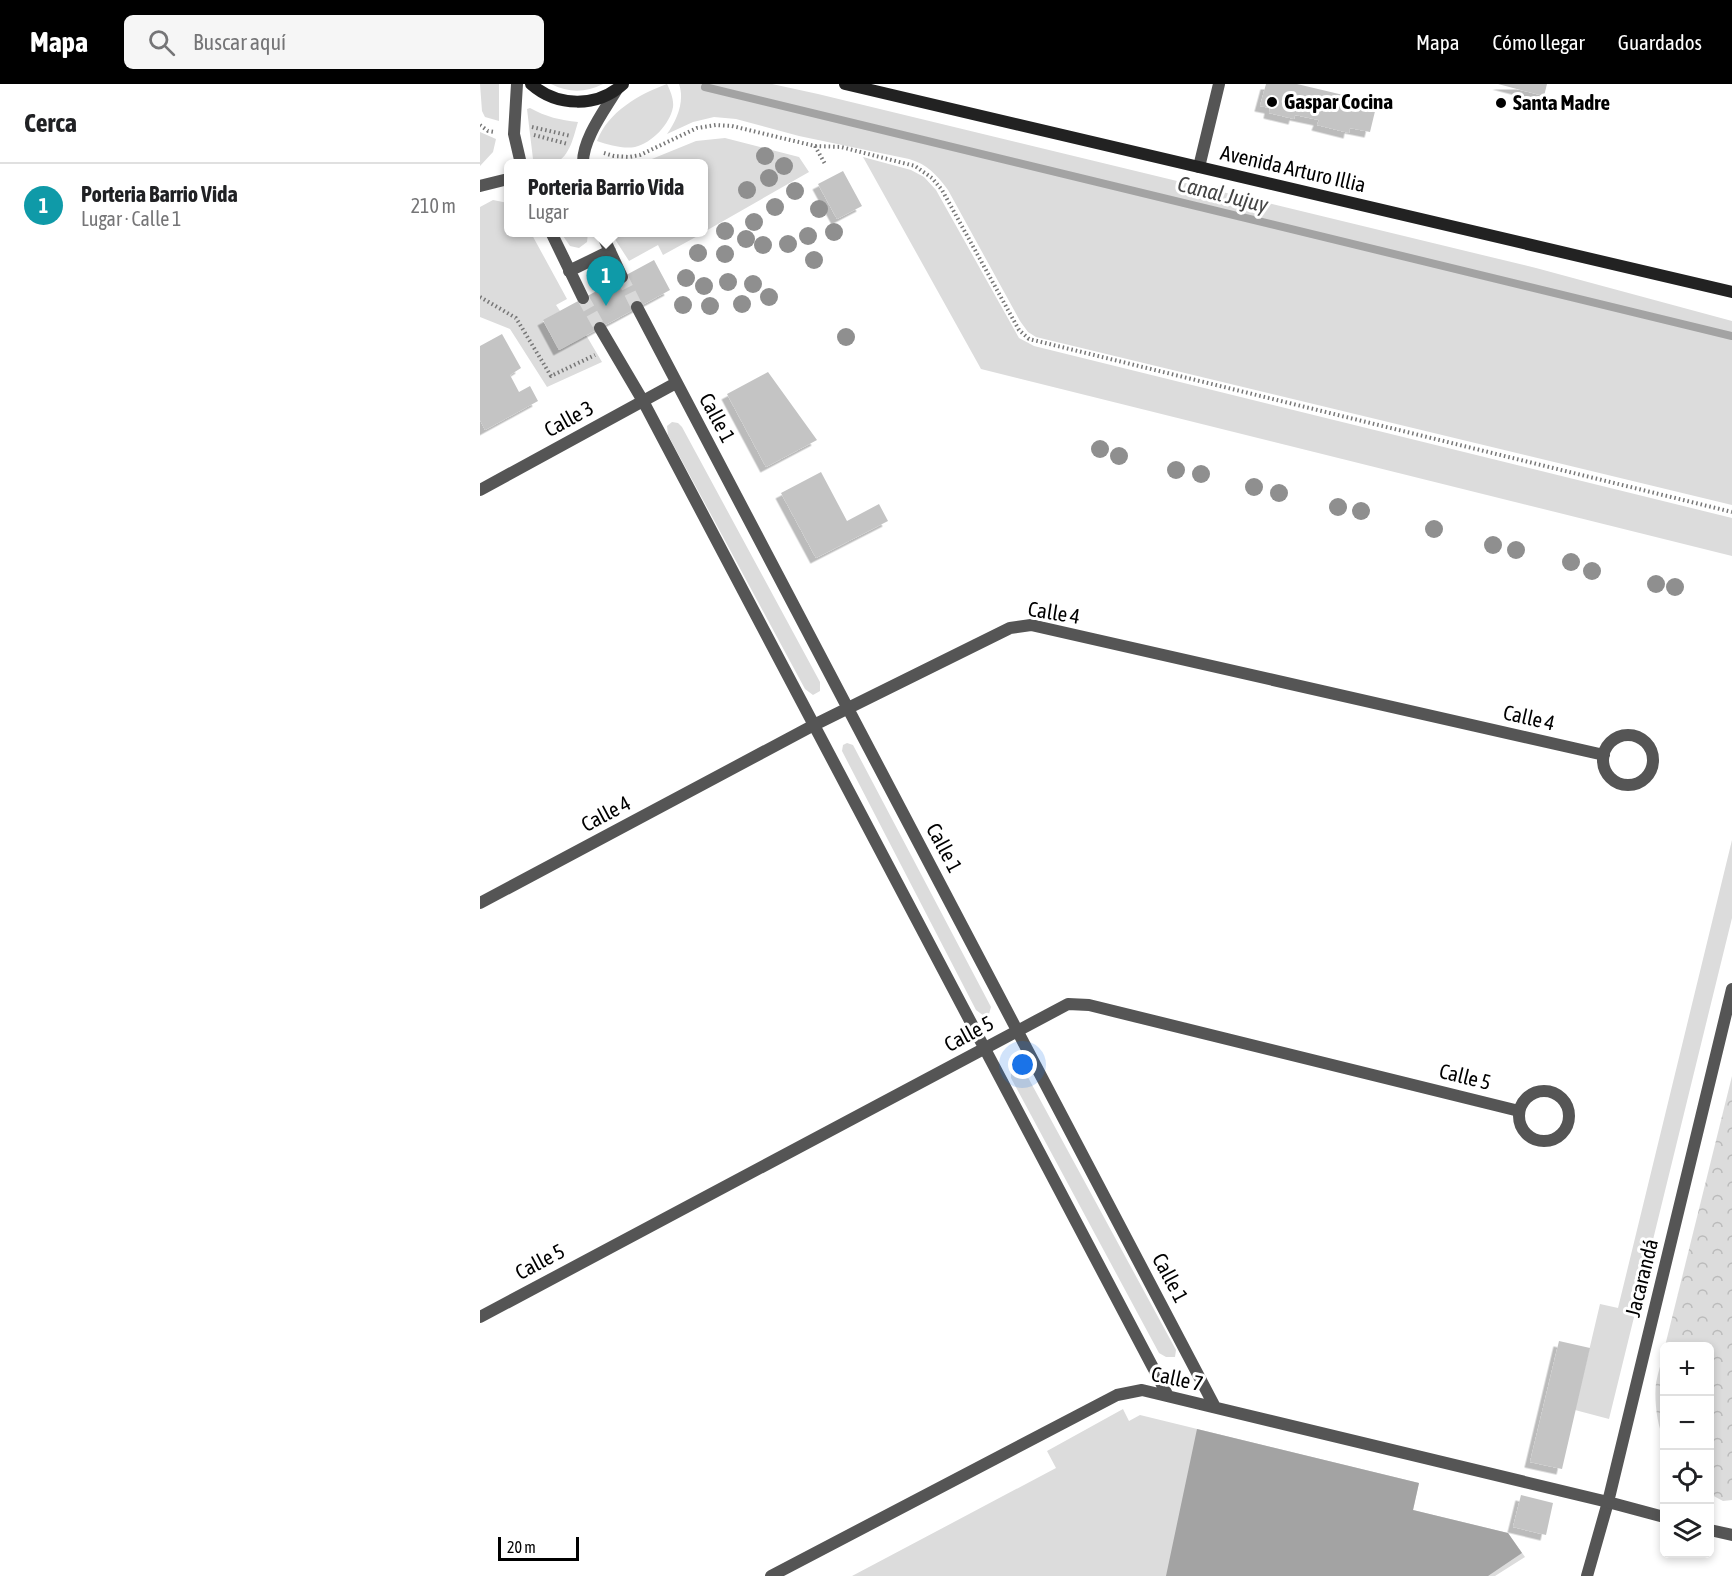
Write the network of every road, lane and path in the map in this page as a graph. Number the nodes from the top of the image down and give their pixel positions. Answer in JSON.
{"nodes":[{"id":1,"x":518,"y":84,"type":"edge"},
{"id":2,"x":531,"y":84,"type":"edge"},
{"id":3,"x":845,"y":84,"type":"edge"},
{"id":4,"x":1218,"y":84,"type":"edge"},
{"id":5,"x":619,"y":87,"type":"edge"},
{"id":6,"x":480,"y":125,"type":"edge"},
{"id":7,"x":528,"y":126,"type":"dead end"},
{"id":8,"x":497,"y":133,"type":"dead end"},
{"id":9,"x":529,"y":134,"type":"dead end"},
{"id":10,"x":574,"y":137,"type":"dead end"},
{"id":11,"x":571,"y":145,"type":"dead end"},
{"id":12,"x":815,"y":146,"type":"junction"},
{"id":13,"x":594,"y":150,"type":"dead end"},
{"id":14,"x":520,"y":159,"type":"edge"},
{"id":15,"x":581,"y":159,"type":"edge"},
{"id":16,"x":825,"y":164,"type":"dead end"},
{"id":17,"x":1199,"y":167,"type":"junction"},
{"id":18,"x":504,"y":180,"type":"edge"},
{"id":19,"x":480,"y":186,"type":"edge"},
{"id":20,"x":553,"y":237,"type":"edge"},
{"id":21,"x":604,"y":237,"type":"edge"},
{"id":22,"x":610,"y":251,"type":"junction"},
{"id":23,"x":569,"y":271,"type":"junction"},
{"id":24,"x":622,"y":277,"type":"tunnel mouth"},
{"id":25,"x":1732,"y":292,"type":"edge"},
{"id":26,"x":480,"y":297,"type":"edge"},
{"id":27,"x":583,"y":298,"type":"tunnel mouth"},
{"id":28,"x":638,"y":307,"type":"tunnel mouth"},
{"id":29,"x":600,"y":328,"type":"tunnel mouth"},
{"id":30,"x":610,"y":348,"type":"junction"},
{"id":31,"x":676,"y":383,"type":"junction"},
{"id":32,"x":643,"y":401,"type":"junction"},
{"id":33,"x":480,"y":490,"type":"edge"},
{"id":34,"x":1732,"y":512,"type":"edge"},
{"id":35,"x":848,"y":708,"type":"junction"},
{"id":36,"x":814,"y":725,"type":"junction"},
{"id":37,"x":1604,"y":755,"type":"junction"},
{"id":38,"x":480,"y":903,"type":"edge"},
{"id":39,"x":1732,"y":989,"type":"edge"},
{"id":40,"x":1018,"y":1030,"type":"junction"},
{"id":41,"x":985,"y":1047,"type":"junction"},
{"id":42,"x":1519,"y":1111,"type":"junction"},
{"id":43,"x":480,"y":1317,"type":"edge"},
{"id":44,"x":1168,"y":1396,"type":"junction"},
{"id":45,"x":1215,"y":1407,"type":"junction"},
{"id":46,"x":1608,"y":1502,"type":"junction"},
{"id":47,"x":1660,"y":1516,"type":"edge"},
{"id":48,"x":1714,"y":1531,"type":"edge"},
{"id":49,"x":1732,"y":1535,"type":"edge"},
{"id":50,"x":771,"y":1576,"type":"edge"},
{"id":51,"x":1587,"y":1576,"type":"edge"}],
"edges":[{"from":1,"to":14,"type":"street"},
{"from":2,"to":5,"type":"main road"},
{"from":3,"to":17,"type":"main road","name":"Avenida Arturo Illia"},
{"from":4,"to":17,"type":"street"},
{"from":5,"to":15,"type":"street"},
{"from":6,"to":8,"type":"path"},
{"from":7,"to":10,"type":"path"},
{"from":9,"to":11,"type":"path"},
{"from":12,"to":13,"type":"path"},
{"from":12,"to":16,"type":"path"},
{"from":12,"to":34,"type":"path"},
{"from":17,"to":25,"type":"main road","name":"Avenida Arturo Illia"},
{"from":18,"to":19,"type":"street"},
{"from":20,"to":23,"type":"street"},
{"from":21,"to":22,"type":"street"},
{"from":22,"to":23,"type":"street"},
{"from":22,"to":24,"type":"street"},
{"from":23,"to":27,"type":"street"},
{"from":26,"to":30,"type":"path"},
{"from":28,"to":31,"type":"street","name":"Calle 1"},
{"from":29,"to":30,"type":"street"},
{"from":30,"to":32,"type":"street"},
{"from":31,"to":32,"type":"street","name":"Calle 3"},
{"from":31,"to":35,"type":"street","name":"Calle 1"},
{"from":32,"to":33,"type":"street","name":"Calle 3"},
{"from":32,"to":36,"type":"street"},
{"from":35,"to":36,"type":"street","name":"Calle 4"},
{"from":35,"to":37,"type":"street","name":"Calle 4"},
{"from":35,"to":40,"type":"street","name":"Calle 1"},
{"from":36,"to":38,"type":"street","name":"Calle 4"},
{"from":36,"to":41,"type":"street"},
{"from":37,"to":37,"type":"street"},
{"from":39,"to":46,"type":"street","name":"Jacarandá"},
{"from":40,"to":41,"type":"street","name":"Calle 5"},
{"from":40,"to":42,"type":"street","name":"Calle 5"},
{"from":40,"to":45,"type":"street","name":"Calle 1"},
{"from":41,"to":43,"type":"street","name":"Calle 5"},
{"from":41,"to":44,"type":"street"},
{"from":42,"to":42,"type":"street"},
{"from":44,"to":45,"type":"street","name":"Calle 7"},
{"from":44,"to":50,"type":"street","name":"Calle 7"},
{"from":45,"to":46,"type":"street","name":"Calle 7"},
{"from":46,"to":47,"type":"street","name":"Calle 7"},
{"from":46,"to":51,"type":"street","name":"Jacarandá"},
{"from":48,"to":49,"type":"street"}]}
